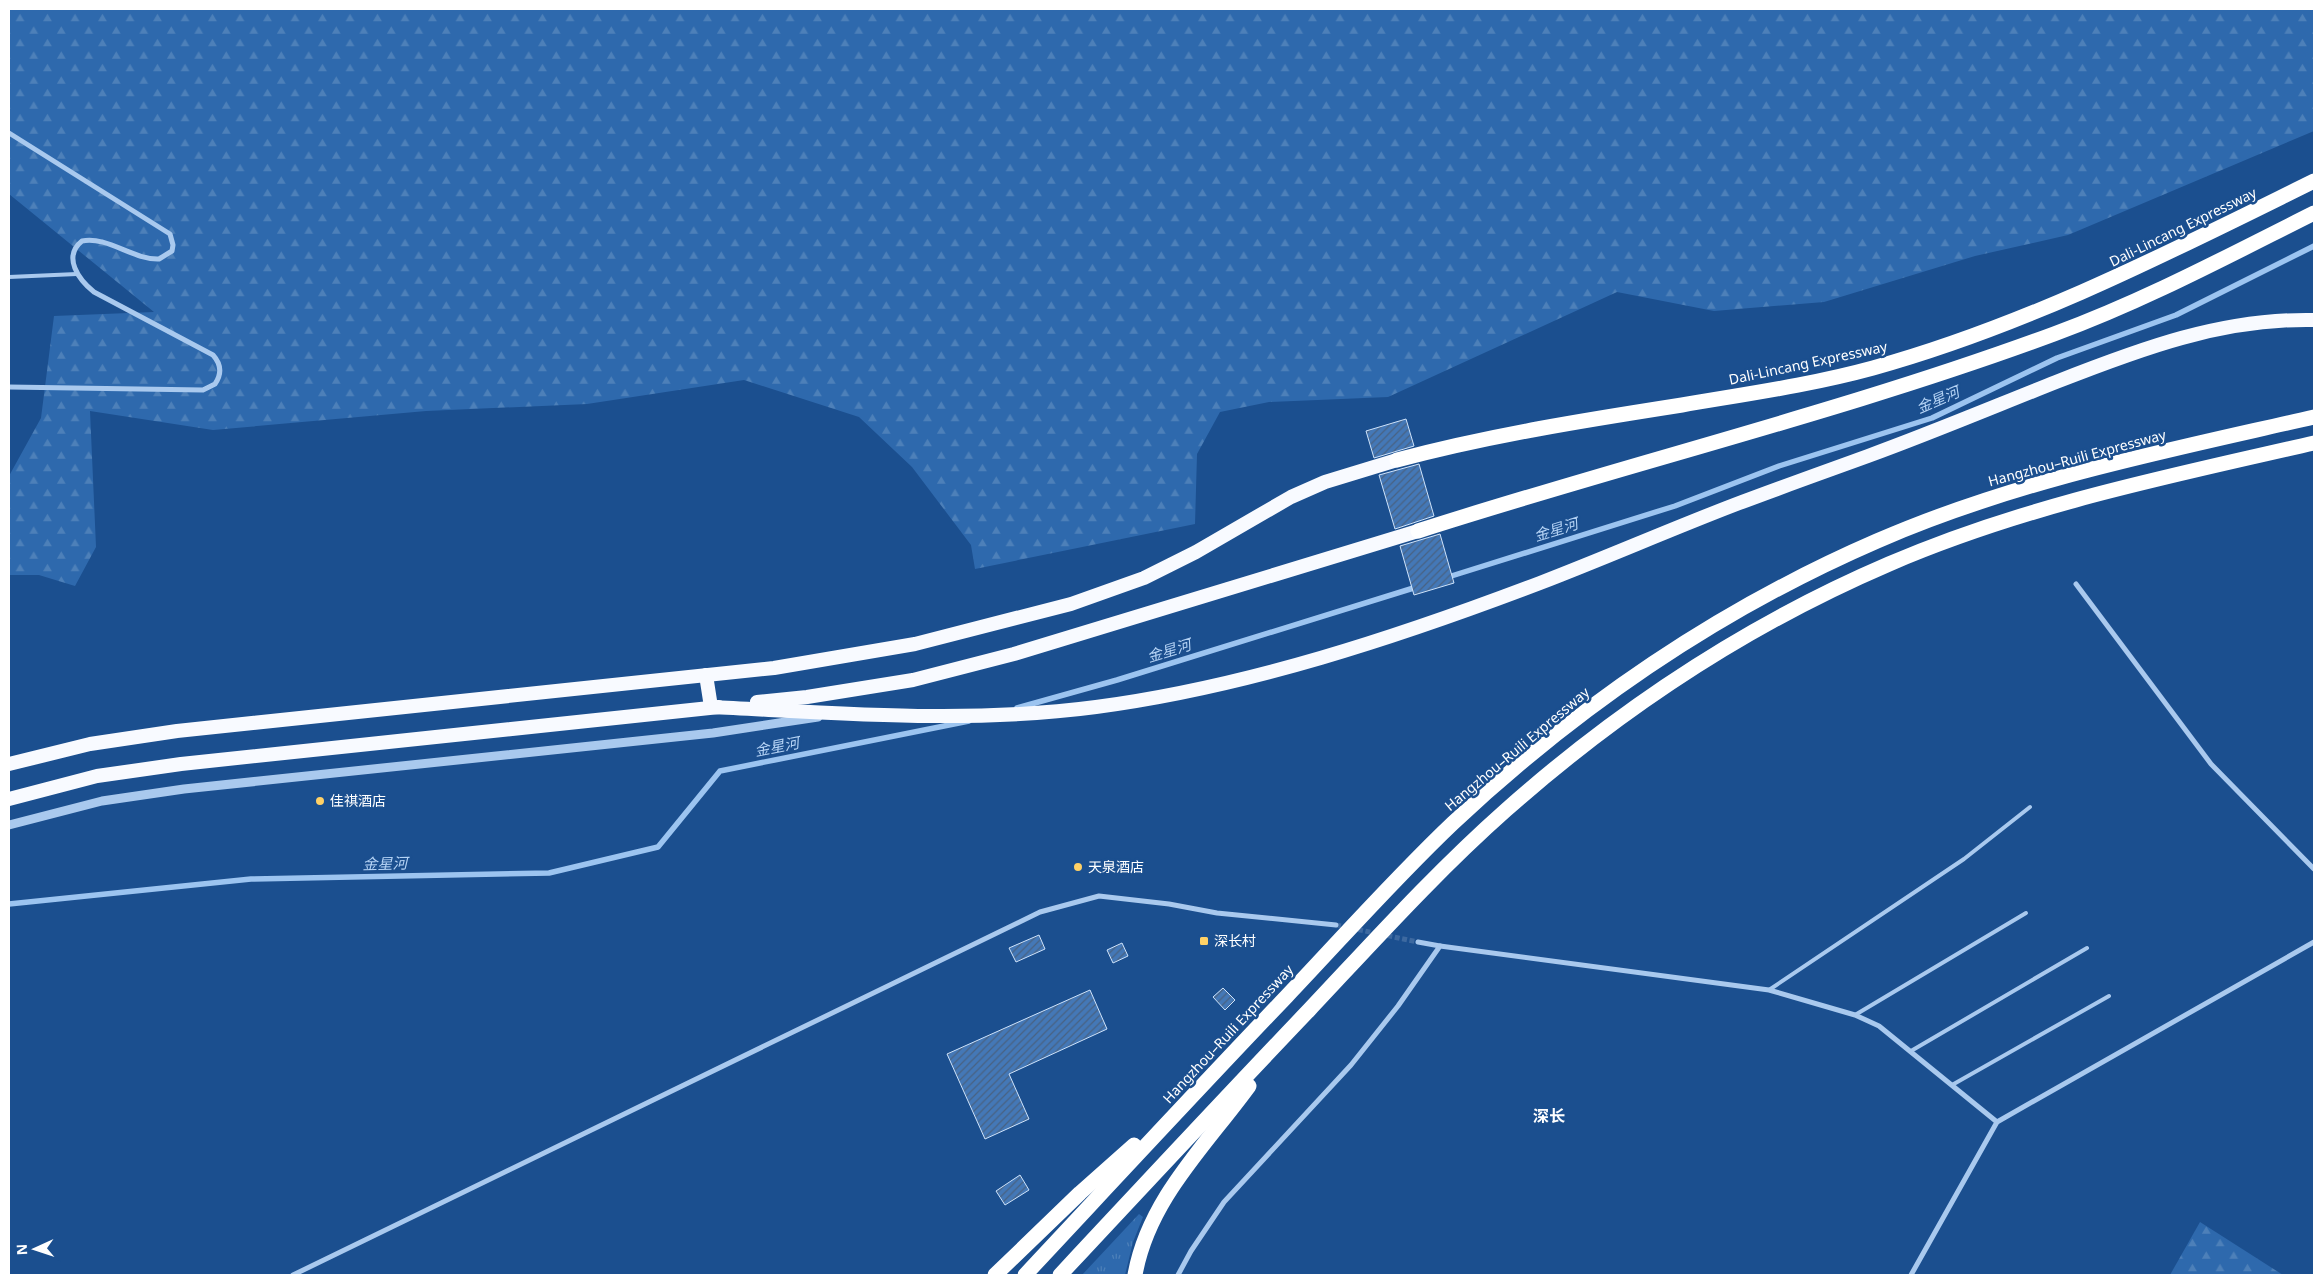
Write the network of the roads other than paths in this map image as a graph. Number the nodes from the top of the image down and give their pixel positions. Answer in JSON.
{"nodes":[{"id":1,"x":9,"y":133,"type":"edge"},
{"id":2,"x":2314,"y":180,"type":"edge"},
{"id":3,"x":2314,"y":213,"type":"edge"},
{"id":4,"x":77,"y":274,"type":"junction"},
{"id":5,"x":9,"y":277,"type":"edge"},
{"id":6,"x":2314,"y":320,"type":"edge"},
{"id":7,"x":9,"y":388,"type":"edge"},
{"id":8,"x":2314,"y":417,"type":"edge"},
{"id":9,"x":2314,"y":443,"type":"edge"},
{"id":10,"x":1397,"y":460,"type":"joint"},
{"id":11,"x":1418,"y":531,"type":"joint"},
{"id":12,"x":2076,"y":584,"type":"dead end"},
{"id":13,"x":706,"y":675,"type":"junction"},
{"id":14,"x":711,"y":707,"type":"junction"},
{"id":15,"x":841,"y":713,"type":"junction"},
{"id":16,"x":9,"y":764,"type":"edge"},
{"id":17,"x":9,"y":799,"type":"edge"},
{"id":18,"x":2030,"y":808,"type":"dead end"},
{"id":19,"x":9,"y":826,"type":"edge"},
{"id":20,"x":2314,"y":870,"type":"edge"},
{"id":21,"x":2026,"y":913,"type":"dead end"},
{"id":22,"x":1336,"y":925,"type":"tunnel mouth"},
{"id":23,"x":1418,"y":942,"type":"tunnel mouth"},
{"id":24,"x":2314,"y":942,"type":"edge"},
{"id":25,"x":1440,"y":946,"type":"junction"},
{"id":26,"x":2088,"y":948,"type":"dead end"},
{"id":27,"x":1769,"y":990,"type":"junction"},
{"id":28,"x":2109,"y":996,"type":"dead end"},
{"id":29,"x":1855,"y":1015,"type":"junction"},
{"id":30,"x":1285,"y":1035,"type":"junction"},
{"id":31,"x":1911,"y":1051,"type":"junction"},
{"id":32,"x":1201,"y":1086,"type":"junction"},
{"id":33,"x":1952,"y":1086,"type":"junction"},
{"id":34,"x":1998,"y":1122,"type":"junction"},
{"id":35,"x":293,"y":1275,"type":"edge"},
{"id":36,"x":995,"y":1275,"type":"edge"},
{"id":37,"x":1025,"y":1275,"type":"edge"},
{"id":38,"x":1060,"y":1275,"type":"edge"},
{"id":39,"x":1135,"y":1275,"type":"edge"},
{"id":40,"x":1178,"y":1275,"type":"edge"},
{"id":41,"x":1911,"y":1275,"type":"edge"}],
"edges":[{"from":1,"to":4,"type":"street"},
{"from":2,"to":10,"type":"highway","name":"Dali-Lincang Expressway"},
{"from":3,"to":11,"type":"highway"},
{"from":4,"to":5,"type":"lane"},
{"from":4,"to":7,"type":"street"},
{"from":6,"to":15,"type":"highway"},
{"from":8,"to":32,"type":"highway","name":"Hangzhou–Ruili Expressway"},
{"from":9,"to":30,"type":"highway"},
{"from":10,"to":13,"type":"highway"},
{"from":11,"to":14,"type":"highway"},
{"from":12,"to":20,"type":"street"},
{"from":13,"to":14,"type":"highway"},
{"from":13,"to":16,"type":"highway"},
{"from":14,"to":15,"type":"highway"},
{"from":14,"to":17,"type":"highway"},
{"from":15,"to":19,"type":"street"},
{"from":18,"to":27,"type":"lane"},
{"from":21,"to":29,"type":"lane"},
{"from":22,"to":35,"type":"street"},
{"from":23,"to":25,"type":"street"},
{"from":24,"to":34,"type":"street"},
{"from":25,"to":27,"type":"street"},
{"from":25,"to":40,"type":"street"},
{"from":26,"to":31,"type":"lane"},
{"from":27,"to":29,"type":"street"},
{"from":28,"to":33,"type":"lane"},
{"from":29,"to":31,"type":"street"},
{"from":30,"to":38,"type":"highway"},
{"from":30,"to":39,"type":"highway"},
{"from":31,"to":33,"type":"street"},
{"from":32,"to":36,"type":"highway"},
{"from":32,"to":37,"type":"highway","name":"Hangzhou–Ruili Expressway"},
{"from":33,"to":34,"type":"street"},
{"from":34,"to":41,"type":"street"}]}
